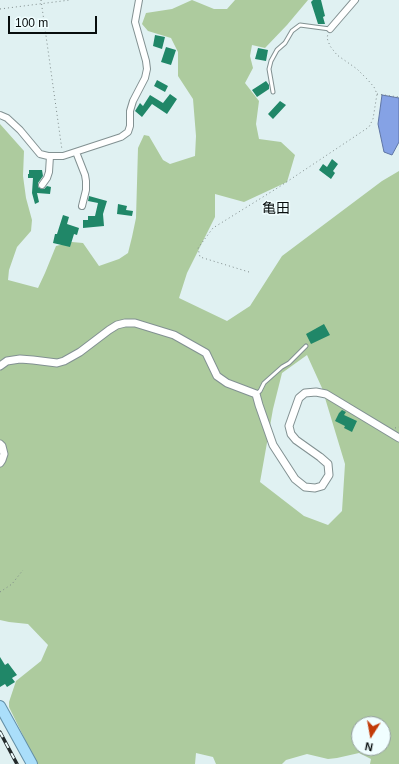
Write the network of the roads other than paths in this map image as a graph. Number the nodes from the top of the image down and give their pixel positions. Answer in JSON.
{"nodes":[{"id":1,"x":139,"y":0,"type":"edge"},
{"id":2,"x":355,"y":0,"type":"edge"},
{"id":3,"x":330,"y":29,"type":"joint"},
{"id":4,"x":273,"y":92,"type":"dead end"},
{"id":5,"x":0,"y":115,"type":"edge"},
{"id":6,"x":76,"y":152,"type":"junction"},
{"id":7,"x":50,"y":156,"type":"junction"},
{"id":8,"x":42,"y":185,"type":"dead end"},
{"id":9,"x":82,"y":206,"type":"dead end"},
{"id":10,"x":306,"y":346,"type":"dead end"},
{"id":11,"x":0,"y":366,"type":"edge"},
{"id":12,"x":256,"y":394,"type":"junction"},
{"id":13,"x":399,"y":438,"type":"edge"},
{"id":14,"x":0,"y":444,"type":"edge"},
{"id":15,"x":0,"y":463,"type":"edge"},
{"id":16,"x":0,"y":706,"type":"edge"},
{"id":17,"x":32,"y":764,"type":"edge"}],
"edges":[{"from":1,"to":6,"type":"street"},
{"from":2,"to":3,"type":"street"},
{"from":3,"to":4,"type":"lane"},
{"from":5,"to":7,"type":"street"},
{"from":6,"to":7,"type":"street"},
{"from":6,"to":9,"type":"street"},
{"from":7,"to":8,"type":"street"},
{"from":10,"to":12,"type":"lane"},
{"from":11,"to":12,"type":"street"},
{"from":12,"to":13,"type":"street"},
{"from":14,"to":15,"type":"street"},
{"from":16,"to":17,"type":"highway"}]}
